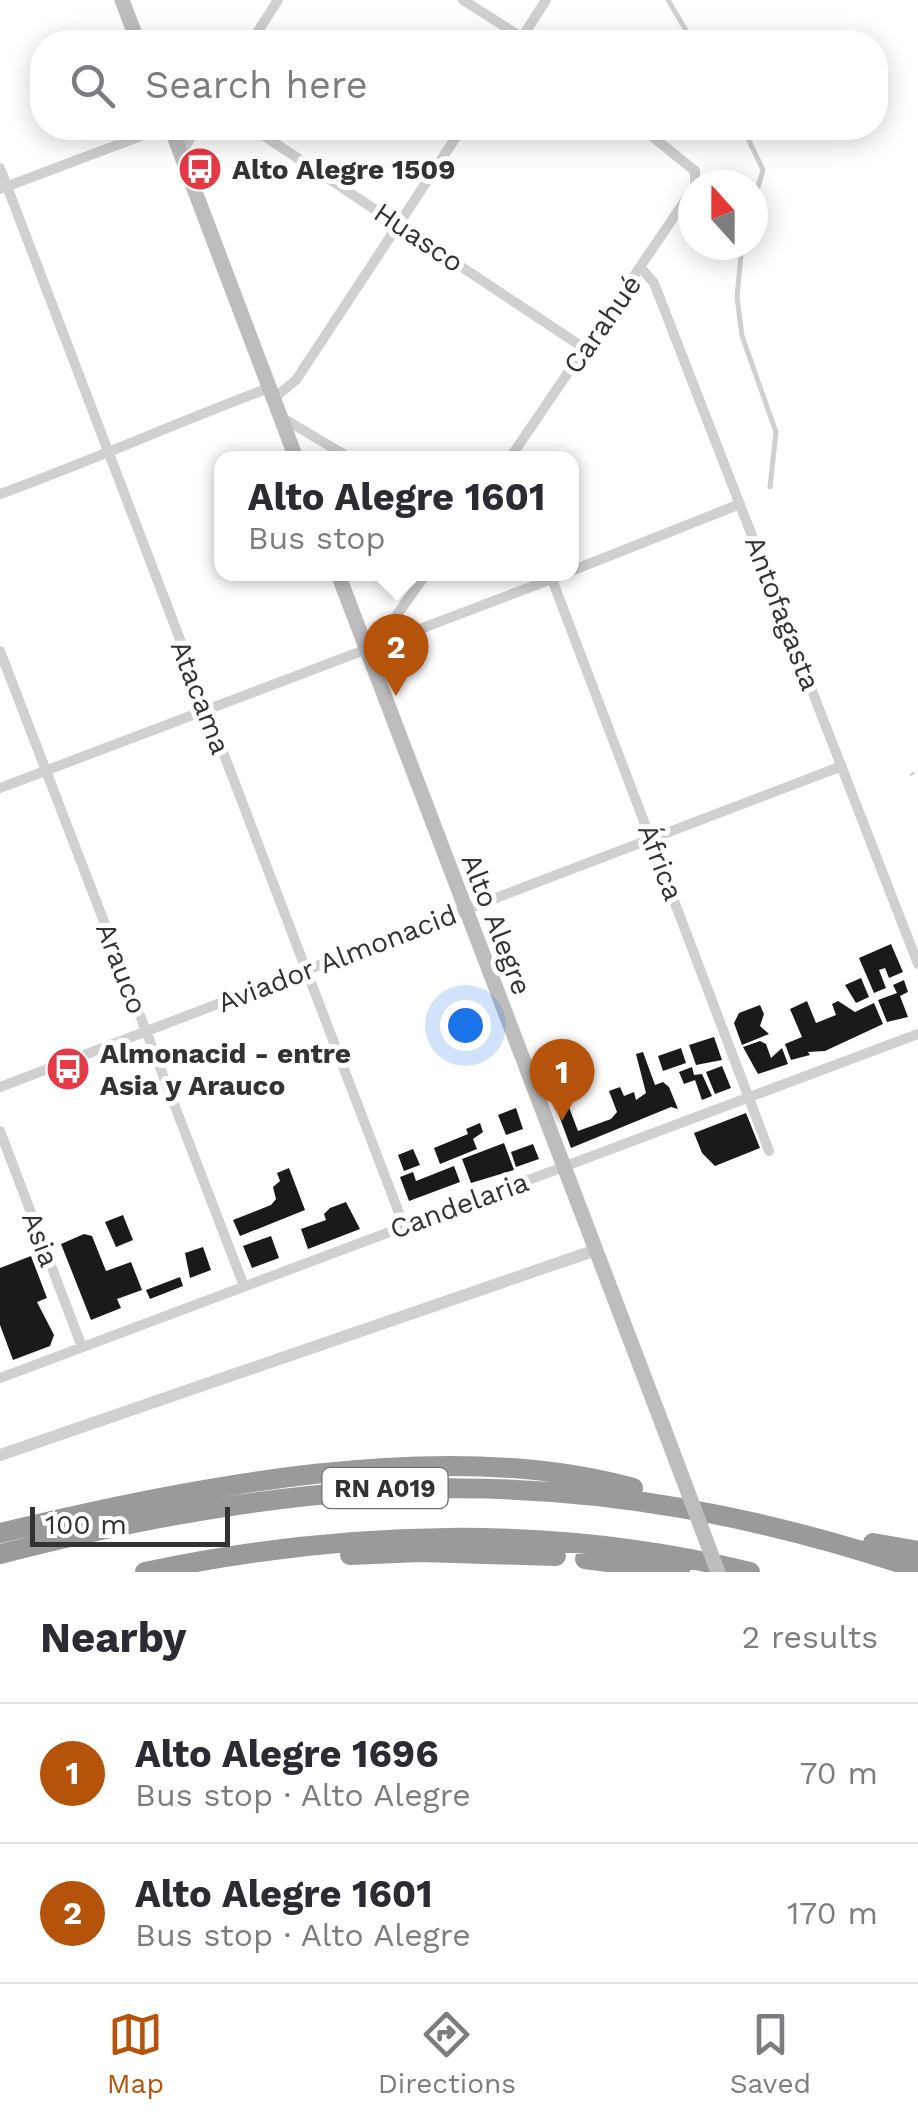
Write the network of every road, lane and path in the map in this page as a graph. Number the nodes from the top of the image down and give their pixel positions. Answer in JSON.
{"nodes":[{"id":1,"x":122,"y":0,"type":"edge"},
{"id":2,"x":278,"y":0,"type":"edge"},
{"id":3,"x":464,"y":0,"type":"edge"},
{"id":4,"x":546,"y":0,"type":"edge"},
{"id":5,"x":668,"y":0,"type":"edge"},
{"id":6,"x":133,"y":30,"type":"edge"},
{"id":7,"x":259,"y":30,"type":"edge"},
{"id":8,"x":507,"y":30,"type":"edge"},
{"id":9,"x":529,"y":30,"type":"edge"},
{"id":10,"x":686,"y":30,"type":"edge"},
{"id":11,"x":130,"y":140,"type":"edge"},
{"id":12,"x":176,"y":140,"type":"edge"},
{"id":13,"x":189,"y":140,"type":"edge"},
{"id":14,"x":271,"y":140,"type":"edge"},
{"id":15,"x":454,"y":140,"type":"edge"},
{"id":16,"x":657,"y":140,"type":"edge"},
{"id":17,"x":749,"y":140,"type":"edge"},
{"id":18,"x":181,"y":153,"type":"junction"},
{"id":19,"x":0,"y":168,"type":"edge"},
{"id":20,"x":695,"y":170,"type":"edge"},
{"id":21,"x":763,"y":170,"type":"edge"},
{"id":22,"x":4,"y":188,"type":"edge"},
{"id":23,"x":678,"y":211,"type":"edge"},
{"id":24,"x":400,"y":223,"type":"junction"},
{"id":25,"x":741,"y":260,"type":"edge"},
{"id":26,"x":641,"y":268,"type":"junction"},
{"id":27,"x":584,"y":348,"type":"junction"},
{"id":28,"x":271,"y":394,"type":"junction"},
{"id":29,"x":281,"y":417,"type":"junction"},
{"id":30,"x":293,"y":451,"type":"edge"},
{"id":31,"x":338,"y":451,"type":"edge"},
{"id":32,"x":515,"y":451,"type":"edge"},
{"id":33,"x":108,"y":452,"type":"junction"},
{"id":34,"x":770,"y":487,"type":"dead end"},
{"id":35,"x":0,"y":494,"type":"edge"},
{"id":36,"x":740,"y":504,"type":"junction"},
{"id":37,"x":579,"y":568,"type":"edge"},
{"id":38,"x":341,"y":581,"type":"edge"},
{"id":39,"x":421,"y":581,"type":"edge"},
{"id":40,"x":538,"y":581,"type":"edge"},
{"id":41,"x":553,"y":581,"type":"edge"},
{"id":42,"x":391,"y":640,"type":"junction"},
{"id":43,"x":0,"y":650,"type":"edge"},
{"id":44,"x":366,"y":650,"type":"junction"},
{"id":45,"x":206,"y":711,"type":"junction"},
{"id":46,"x":842,"y":766,"type":"junction"},
{"id":47,"x":47,"y":770,"type":"junction"},
{"id":48,"x":918,"y":771,"type":"edge"},
{"id":49,"x":910,"y":774,"type":"dead end"},
{"id":50,"x":0,"y":788,"type":"edge"},
{"id":51,"x":652,"y":838,"type":"junction"},
{"id":52,"x":465,"y":908,"type":"junction"},
{"id":53,"x":918,"y":964,"type":"edge"},
{"id":54,"x":307,"y":970,"type":"junction"},
{"id":55,"x":146,"y":1031,"type":"junction"},
{"id":56,"x":918,"y":1034,"type":"edge"},
{"id":57,"x":0,"y":1087,"type":"edge"},
{"id":58,"x":750,"y":1096,"type":"junction"},
{"id":59,"x":0,"y":1131,"type":"edge"},
{"id":60,"x":769,"y":1151,"type":"dead end"},
{"id":61,"x":563,"y":1166,"type":"junction"},
{"id":62,"x":404,"y":1226,"type":"junction"},
{"id":63,"x":596,"y":1250,"type":"junction"},
{"id":64,"x":244,"y":1286,"type":"junction"},
{"id":65,"x":82,"y":1347,"type":"junction"},
{"id":66,"x":0,"y":1378,"type":"edge"},
{"id":67,"x":0,"y":1454,"type":"edge"},
{"id":68,"x":726,"y":1514,"type":"junction"},
{"id":69,"x":773,"y":1525,"type":"junction"},
{"id":70,"x":0,"y":1533,"type":"edge"},
{"id":71,"x":918,"y":1552,"type":"edge"},
{"id":72,"x":0,"y":1554,"type":"edge"},
{"id":73,"x":918,"y":1570,"type":"edge"},
{"id":74,"x":145,"y":1572,"type":"edge"},
{"id":75,"x":214,"y":1572,"type":"edge"},
{"id":76,"x":681,"y":1572,"type":"edge"},
{"id":77,"x":718,"y":1572,"type":"edge"},
{"id":78,"x":750,"y":1572,"type":"edge"}],
"edges":[{"from":1,"to":6,"type":"main road"},
{"from":2,"to":7,"type":"street"},
{"from":3,"to":8,"type":"street"},
{"from":4,"to":9,"type":"street"},
{"from":5,"to":10,"type":"lane"},
{"from":11,"to":22,"type":"street"},
{"from":12,"to":18,"type":"main road"},
{"from":13,"to":18,"type":"street"},
{"from":14,"to":24,"type":"street","name":"Huasco"},
{"from":15,"to":24,"type":"street"},
{"from":16,"to":20,"type":"street","name":"Carahué"},
{"from":17,"to":21,"type":"lane"},
{"from":18,"to":28,"type":"main road"},
{"from":19,"to":22,"type":"street","name":"Atacama"},
{"from":22,"to":33,"type":"street","name":"Atacama"},
{"from":23,"to":26,"type":"street","name":"Carahué"},
{"from":24,"to":27,"type":"street","name":"Huasco"},
{"from":24,"to":28,"type":"street"},
{"from":25,"to":34,"type":"lane"},
{"from":26,"to":27,"type":"street","name":"Carahué"},
{"from":26,"to":36,"type":"street","name":"Antofagasta"},
{"from":27,"to":32,"type":"street","name":"Carahué"},
{"from":28,"to":29,"type":"main road"},
{"from":28,"to":33,"type":"street"},
{"from":29,"to":30,"type":"main road"},
{"from":29,"to":31,"type":"street"},
{"from":33,"to":35,"type":"street"},
{"from":33,"to":45,"type":"street","name":"Atacama"},
{"from":36,"to":37,"type":"street"},
{"from":36,"to":46,"type":"street","name":"Antofagasta"},
{"from":38,"to":44,"type":"main road","name":"Alto Alegre"},
{"from":39,"to":42,"type":"street"},
{"from":40,"to":42,"type":"street"},
{"from":41,"to":51,"type":"street","name":"África"},
{"from":42,"to":44,"type":"street"},
{"from":43,"to":47,"type":"street","name":"Arauco"},
{"from":44,"to":45,"type":"street"},
{"from":44,"to":52,"type":"main road","name":"Alto Alegre"},
{"from":45,"to":47,"type":"street"},
{"from":45,"to":54,"type":"street","name":"Atacama"},
{"from":46,"to":51,"type":"street","name":"Aviador Almonacid"},
{"from":46,"to":53,"type":"street","name":"Antofagasta"},
{"from":47,"to":50,"type":"street"},
{"from":47,"to":55,"type":"street","name":"Arauco"},
{"from":48,"to":49,"type":"path"},
{"from":51,"to":52,"type":"street","name":"Aviador Almonacid"},
{"from":51,"to":58,"type":"street","name":"África"},
{"from":52,"to":54,"type":"street","name":"Aviador Almonacid"},
{"from":52,"to":61,"type":"main road","name":"Alto Alegre"},
{"from":54,"to":55,"type":"street","name":"Aviador Almonacid"},
{"from":54,"to":62,"type":"street","name":"Atacama"},
{"from":55,"to":57,"type":"street","name":"Aviador Almonacid"},
{"from":55,"to":64,"type":"street","name":"Arauco"},
{"from":56,"to":58,"type":"street","name":"Candelaria"},
{"from":58,"to":60,"type":"street","name":"África"},
{"from":58,"to":61,"type":"street","name":"Candelaria"},
{"from":59,"to":65,"type":"street","name":"Asia"},
{"from":61,"to":62,"type":"street","name":"Candelaria"},
{"from":61,"to":63,"type":"main road","name":"Alto Alegre"},
{"from":62,"to":64,"type":"street","name":"Candelaria"},
{"from":63,"to":67,"type":"street"},
{"from":63,"to":77,"type":"main road","name":"Alto Alegre","bridge":true},
{"from":64,"to":65,"type":"street","name":"Candelaria"},
{"from":65,"to":66,"type":"street","name":"Candelaria"},
{"from":68,"to":69,"type":"highway","number":"RN A019"},
{"from":68,"to":70,"type":"highway"},
{"from":68,"to":72,"type":"highway","number":"RN A019"},
{"from":69,"to":71,"type":"highway"},
{"from":69,"to":73,"type":"highway","number":"RN A019"},
{"from":74,"to":78,"type":"highway","number":"RN A019"},
{"from":75,"to":76,"type":"highway"}]}
